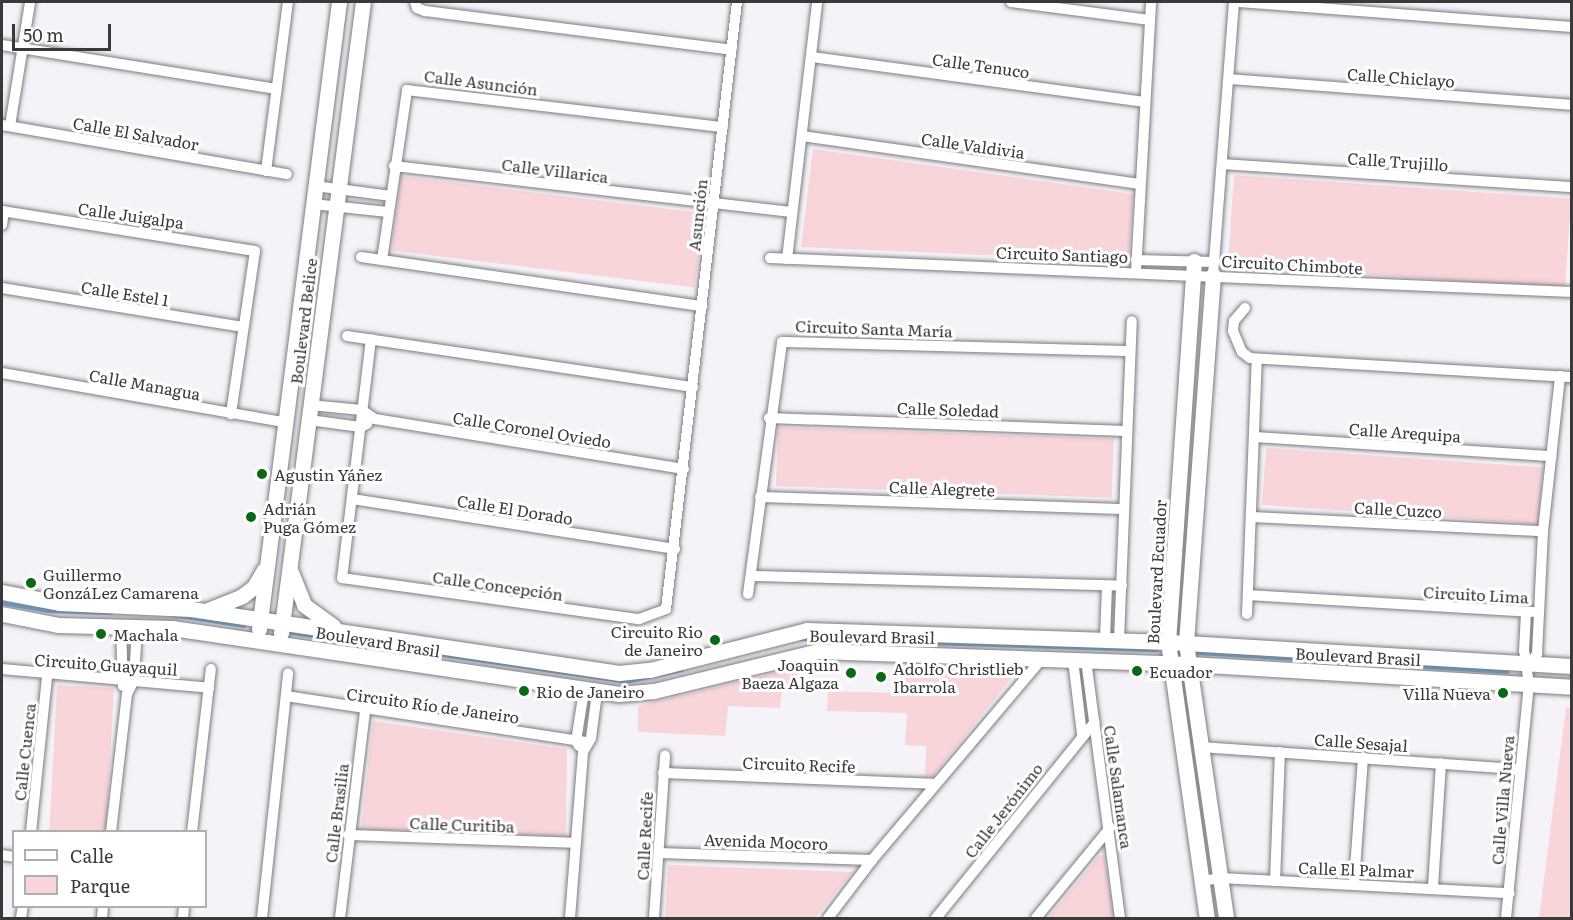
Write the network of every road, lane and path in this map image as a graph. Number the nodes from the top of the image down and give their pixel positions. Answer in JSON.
{"nodes":[{"id":1,"x":30,"y":2,"type":"edge"},
{"id":2,"x":288,"y":2,"type":"edge"},
{"id":3,"x":339,"y":2,"type":"edge"},
{"id":4,"x":363,"y":2,"type":"edge"},
{"id":5,"x":737,"y":2,"type":"edge"},
{"id":6,"x":817,"y":2,"type":"edge"},
{"id":7,"x":1011,"y":2,"type":"edge"},
{"id":8,"x":1151,"y":2,"type":"edge"},
{"id":9,"x":1234,"y":2,"type":"edge"},
{"id":10,"x":1239,"y":2,"type":"edge"},
{"id":11,"x":416,"y":5,"type":"edge"},
{"id":12,"x":1150,"y":20,"type":"junction"},
{"id":13,"x":1572,"y":27,"type":"edge"},
{"id":14,"x":2,"y":45,"type":"edge"},
{"id":15,"x":21,"y":48,"type":"junction"},
{"id":16,"x":732,"y":50,"type":"junction"},
{"id":17,"x":812,"y":57,"type":"junction"},
{"id":18,"x":1229,"y":79,"type":"junction"},
{"id":19,"x":277,"y":89,"type":"junction"},
{"id":20,"x":1145,"y":102,"type":"junction"},
{"id":21,"x":1572,"y":105,"type":"edge"},
{"id":22,"x":6,"y":125,"type":"edge"},
{"id":23,"x":723,"y":127,"type":"junction"},
{"id":24,"x":802,"y":136,"type":"junction"},
{"id":25,"x":1223,"y":164,"type":"junction"},
{"id":26,"x":394,"y":166,"type":"junction"},
{"id":27,"x":266,"y":171,"type":"junction"},
{"id":28,"x":287,"y":174,"type":"dead end"},
{"id":29,"x":1140,"y":184,"type":"junction"},
{"id":30,"x":315,"y":186,"type":"junction"},
{"id":31,"x":1572,"y":187,"type":"edge"},
{"id":32,"x":338,"y":189,"type":"junction"},
{"id":33,"x":391,"y":196,"type":"junction"},
{"id":34,"x":313,"y":204,"type":"junction"},
{"id":35,"x":712,"y":204,"type":"junction"},
{"id":36,"x":336,"y":205,"type":"junction"},
{"id":37,"x":3,"y":211,"type":"edge"},
{"id":38,"x":388,"y":212,"type":"junction"},
{"id":39,"x":790,"y":212,"type":"junction"},
{"id":40,"x":2,"y":225,"type":"edge"},
{"id":41,"x":361,"y":257,"type":"dead end"},
{"id":42,"x":770,"y":258,"type":"dead end"},
{"id":43,"x":787,"y":259,"type":"junction"},
{"id":44,"x":382,"y":260,"type":"junction"},
{"id":45,"x":1136,"y":260,"type":"junction"},
{"id":46,"x":1193,"y":268,"type":"junction"},
{"id":47,"x":1214,"y":268,"type":"junction"},
{"id":48,"x":1136,"y":272,"type":"junction"},
{"id":49,"x":2,"y":288,"type":"edge"},
{"id":50,"x":1572,"y":292,"type":"edge"},
{"id":51,"x":702,"y":306,"type":"junction"},
{"id":52,"x":1245,"y":308,"type":"dead end"},
{"id":53,"x":1132,"y":321,"type":"dead end"},
{"id":54,"x":243,"y":327,"type":"junction"},
{"id":55,"x":347,"y":336,"type":"dead end"},
{"id":56,"x":371,"y":339,"type":"junction"},
{"id":57,"x":1130,"y":351,"type":"junction"},
{"id":58,"x":1257,"y":359,"type":"junction"},
{"id":59,"x":2,"y":373,"type":"edge"},
{"id":60,"x":1560,"y":376,"type":"junction"},
{"id":61,"x":1572,"y":377,"type":"edge"},
{"id":62,"x":693,"y":387,"type":"junction"},
{"id":63,"x":362,"y":410,"type":"junction"},
{"id":64,"x":309,"y":412,"type":"junction"},
{"id":65,"x":231,"y":414,"type":"junction"},
{"id":66,"x":769,"y":418,"type":"junction"},
{"id":67,"x":375,"y":419,"type":"junction"},
{"id":68,"x":284,"y":422,"type":"junction"},
{"id":69,"x":361,"y":427,"type":"junction"},
{"id":70,"x":1125,"y":431,"type":"junction"},
{"id":71,"x":1256,"y":437,"type":"junction"},
{"id":72,"x":1551,"y":456,"type":"junction"},
{"id":73,"x":684,"y":469,"type":"junction"},
{"id":74,"x":760,"y":497,"type":"junction"},
{"id":75,"x":352,"y":499,"type":"junction"},
{"id":76,"x":1123,"y":509,"type":"junction"},
{"id":77,"x":1252,"y":517,"type":"junction"},
{"id":78,"x":1543,"y":531,"type":"junction"},
{"id":79,"x":675,"y":549,"type":"junction"},
{"id":80,"x":268,"y":562,"type":"junction"},
{"id":81,"x":290,"y":562,"type":"junction"},
{"id":82,"x":751,"y":576,"type":"junction"},
{"id":83,"x":1107,"y":586,"type":"junction"},
{"id":84,"x":1122,"y":586,"type":"junction"},
{"id":85,"x":2,"y":592,"type":"edge"},
{"id":86,"x":748,"y":594,"type":"dead end"},
{"id":87,"x":1248,"y":595,"type":"junction"},
{"id":88,"x":204,"y":611,"type":"junction"},
{"id":89,"x":1526,"y":612,"type":"junction"},
{"id":90,"x":1538,"y":612,"type":"junction"},
{"id":91,"x":2,"y":614,"type":"edge"},
{"id":92,"x":1247,"y":614,"type":"dead end"},
{"id":93,"x":260,"y":619,"type":"junction"},
{"id":94,"x":282,"y":622,"type":"junction"},
{"id":95,"x":121,"y":627,"type":"junction"},
{"id":96,"x":137,"y":627,"type":"junction"},
{"id":97,"x":347,"y":632,"type":"junction"},
{"id":98,"x":1112,"y":640,"type":"junction"},
{"id":99,"x":258,"y":641,"type":"junction"},
{"id":100,"x":1168,"y":642,"type":"junction"},
{"id":101,"x":1186,"y":643,"type":"junction"},
{"id":102,"x":279,"y":645,"type":"junction"},
{"id":103,"x":1042,"y":659,"type":"junction"},
{"id":104,"x":1080,"y":660,"type":"junction"},
{"id":105,"x":1171,"y":663,"type":"junction"},
{"id":106,"x":1189,"y":664,"type":"junction"},
{"id":107,"x":1529,"y":664,"type":"junction"},
{"id":108,"x":1572,"y":666,"type":"edge"},
{"id":109,"x":2,"y":669,"type":"edge"},
{"id":110,"x":211,"y":669,"type":"dead end"},
{"id":111,"x":288,"y":673,"type":"dead end"},
{"id":112,"x":47,"y":676,"type":"junction"},
{"id":113,"x":120,"y":679,"type":"junction"},
{"id":114,"x":134,"y":680,"type":"junction"},
{"id":115,"x":1529,"y":685,"type":"junction"},
{"id":116,"x":1572,"y":687,"type":"edge"},
{"id":117,"x":209,"y":688,"type":"junction"},
{"id":118,"x":590,"y":692,"type":"junction"},
{"id":119,"x":127,"y":694,"type":"junction"},
{"id":120,"x":286,"y":696,"type":"junction"},
{"id":121,"x":365,"y":711,"type":"junction"},
{"id":122,"x":1095,"y":722,"type":"junction"},
{"id":123,"x":1082,"y":734,"type":"junction"},
{"id":124,"x":576,"y":741,"type":"junction"},
{"id":125,"x":586,"y":747,"type":"junction"},
{"id":126,"x":1202,"y":747,"type":"junction"},
{"id":127,"x":1280,"y":752,"type":"junction"},
{"id":128,"x":664,"y":755,"type":"dead end"},
{"id":129,"x":1363,"y":758,"type":"junction"},
{"id":130,"x":1441,"y":763,"type":"junction"},
{"id":131,"x":1518,"y":769,"type":"junction"},
{"id":132,"x":663,"y":773,"type":"junction"},
{"id":133,"x":934,"y":784,"type":"junction"},
{"id":134,"x":1110,"y":828,"type":"junction"},
{"id":135,"x":31,"y":830,"type":"edge"},
{"id":136,"x":111,"y":830,"type":"edge"},
{"id":137,"x":192,"y":830,"type":"edge"},
{"id":138,"x":348,"y":835,"type":"junction"},
{"id":139,"x":575,"y":843,"type":"junction"},
{"id":140,"x":659,"y":853,"type":"junction"},
{"id":141,"x":872,"y":860,"type":"junction"},
{"id":142,"x":1220,"y":878,"type":"junction"},
{"id":143,"x":1202,"y":881,"type":"junction"},
{"id":144,"x":1275,"y":881,"type":"junction"},
{"id":145,"x":1354,"y":883,"type":"junction"},
{"id":146,"x":1433,"y":887,"type":"junction"},
{"id":147,"x":1510,"y":893,"type":"junction"},
{"id":148,"x":262,"y":918,"type":"edge"},
{"id":149,"x":340,"y":918,"type":"edge"},
{"id":150,"x":570,"y":918,"type":"edge"},
{"id":151,"x":654,"y":918,"type":"edge"},
{"id":152,"x":828,"y":918,"type":"edge"},
{"id":153,"x":936,"y":918,"type":"edge"},
{"id":154,"x":1036,"y":918,"type":"edge"},
{"id":155,"x":1120,"y":918,"type":"edge"},
{"id":156,"x":1207,"y":918,"type":"edge"},
{"id":157,"x":1226,"y":918,"type":"edge"},
{"id":158,"x":1506,"y":918,"type":"edge"}],
"edges":[{"from":1,"to":15,"type":"street"},
{"from":2,"to":19,"type":"street"},
{"from":3,"to":30,"type":"main road","name":"Boulevard Belice"},
{"from":4,"to":32,"type":"main road","name":"Boulevard Belice"},
{"from":5,"to":16,"type":"street","name":"Asunción"},
{"from":6,"to":17,"type":"street"},
{"from":7,"to":12,"type":"street"},
{"from":8,"to":12,"type":"street","name":"Circuito Santiago"},
{"from":9,"to":18,"type":"street","name":"Circuito Chimbote"},
{"from":10,"to":13,"type":"street"},
{"from":11,"to":16,"type":"street"},
{"from":12,"to":20,"type":"street","name":"Circuito Santiago"},
{"from":14,"to":15,"type":"street"},
{"from":15,"to":19,"type":"street"},
{"from":15,"to":22,"type":"street"},
{"from":16,"to":23,"type":"street","name":"Asunción"},
{"from":17,"to":20,"type":"street","name":"Calle Tenuco"},
{"from":17,"to":24,"type":"street"},
{"from":18,"to":21,"type":"street","name":"Calle Chiclayo"},
{"from":18,"to":25,"type":"street","name":"Circuito Chimbote"},
{"from":19,"to":27,"type":"street"},
{"from":20,"to":29,"type":"street","name":"Circuito Santiago"},
{"from":22,"to":27,"type":"street","name":"Calle El Salvador"},
{"from":23,"to":26,"type":"street","name":"Calle Asunción"},
{"from":23,"to":35,"type":"street","name":"Asunción"},
{"from":24,"to":29,"type":"street","name":"Calle Valdivia"},
{"from":24,"to":39,"type":"street"},
{"from":25,"to":31,"type":"street","name":"Calle Trujillo"},
{"from":25,"to":47,"type":"street","name":"Circuito Chimbote"},
{"from":26,"to":33,"type":"street","name":"Calle Asunción"},
{"from":26,"to":35,"type":"street","name":"Calle Villarica"},
{"from":27,"to":28,"type":"street","name":"Calle El Salvador"},
{"from":29,"to":45,"type":"street","name":"Circuito Santiago"},
{"from":30,"to":32,"type":"street"},
{"from":30,"to":34,"type":"main road","name":"Boulevard Belice"},
{"from":32,"to":33,"type":"street"},
{"from":32,"to":36,"type":"main road","name":"Boulevard Belice"},
{"from":33,"to":38,"type":"street","name":"Calle Asunción"},
{"from":34,"to":36,"type":"street"},
{"from":34,"to":68,"type":"main road","name":"Boulevard Belice"},
{"from":35,"to":39,"type":"street","name":"Calle Villarica"},
{"from":35,"to":51,"type":"street","name":"Asunción"},
{"from":36,"to":38,"type":"street"},
{"from":36,"to":64,"type":"main road","name":"Boulevard Belice"},
{"from":37,"to":40,"type":"street"},
{"from":37,"to":54,"type":"street","name":"Calle Juigalpa"},
{"from":38,"to":44,"type":"street","name":"Calle Asunción"},
{"from":39,"to":43,"type":"street"},
{"from":41,"to":44,"type":"street"},
{"from":42,"to":43,"type":"street","name":"Circuito Santiago"},
{"from":43,"to":48,"type":"street","name":"Circuito Santiago"},
{"from":44,"to":51,"type":"street"},
{"from":45,"to":46,"type":"street"},
{"from":45,"to":48,"type":"street","name":"Circuito Santiago"},
{"from":46,"to":47,"type":"street"},
{"from":46,"to":48,"type":"street"},
{"from":46,"to":100,"type":"main road","name":"Boulevard Ecuador"},
{"from":47,"to":50,"type":"street","name":"Circuito Chimbote"},
{"from":47,"to":101,"type":"main road","name":"Boulevard Ecuador"},
{"from":49,"to":54,"type":"street","name":"Calle Estel 1"},
{"from":51,"to":62,"type":"street","name":"Calle Concepción"},
{"from":52,"to":58,"type":"street"},
{"from":53,"to":57,"type":"street"},
{"from":54,"to":65,"type":"street"},
{"from":55,"to":56,"type":"street"},
{"from":56,"to":62,"type":"street"},
{"from":56,"to":63,"type":"street","name":"Calle Concepción"},
{"from":57,"to":66,"type":"street","name":"Circuito Santa María"},
{"from":57,"to":70,"type":"street"},
{"from":58,"to":60,"type":"street"},
{"from":58,"to":71,"type":"street"},
{"from":59,"to":65,"type":"street","name":"Calle Managua"},
{"from":60,"to":61,"type":"street"},
{"from":60,"to":72,"type":"street","name":"Circuito Lima"},
{"from":62,"to":73,"type":"street","name":"Calle Concepción"},
{"from":63,"to":64,"type":"street","name":"Calle Coronel Oviedo"},
{"from":63,"to":67,"type":"street","name":"Calle Coronel Oviedo"},
{"from":63,"to":69,"type":"street","name":"Calle Concepción"},
{"from":64,"to":69,"type":"street"},
{"from":64,"to":81,"type":"main road","name":"Boulevard Belice"},
{"from":65,"to":68,"type":"street","name":"Calle Managua"},
{"from":66,"to":70,"type":"street","name":"Calle Soledad"},
{"from":66,"to":74,"type":"street","name":"Circuito Santa María"},
{"from":67,"to":69,"type":"street"},
{"from":67,"to":73,"type":"street","name":"Calle Coronel Oviedo"},
{"from":68,"to":80,"type":"main road","name":"Boulevard Belice"},
{"from":69,"to":75,"type":"street","name":"Calle Concepción"},
{"from":70,"to":76,"type":"street"},
{"from":71,"to":72,"type":"street","name":"Calle Arequipa"},
{"from":71,"to":77,"type":"street"},
{"from":72,"to":78,"type":"street","name":"Circuito Lima"},
{"from":73,"to":79,"type":"street","name":"Calle Concepción"},
{"from":74,"to":76,"type":"street","name":"Calle Alegrete"},
{"from":74,"to":82,"type":"street","name":"Circuito Santa María"},
{"from":75,"to":79,"type":"street","name":"Calle El Dorado"},
{"from":75,"to":79,"type":"street","name":"Calle Concepción"},
{"from":76,"to":84,"type":"street"},
{"from":77,"to":78,"type":"street","name":"Calle Cuzco"},
{"from":77,"to":87,"type":"street"},
{"from":78,"to":90,"type":"street","name":"Circuito Lima"},
{"from":80,"to":88,"type":"main road"},
{"from":80,"to":93,"type":"main road","name":"Boulevard Belice"},
{"from":81,"to":94,"type":"main road","name":"Boulevard Belice"},
{"from":81,"to":97,"type":"main road"},
{"from":82,"to":83,"type":"street"},
{"from":82,"to":86,"type":"street","name":"Circuito Santa María"},
{"from":83,"to":84,"type":"street"},
{"from":83,"to":98,"type":"street"},
{"from":84,"to":98,"type":"street"},
{"from":85,"to":88,"type":"main road","name":"Boulevard Brasil"},
{"from":87,"to":89,"type":"street","name":"Circuito Lima"},
{"from":87,"to":92,"type":"street"},
{"from":88,"to":93,"type":"main road","name":"Boulevard Brasil"},
{"from":89,"to":90,"type":"street","name":"Circuito Lima"},
{"from":89,"to":107,"type":"street"},
{"from":90,"to":107,"type":"street"},
{"from":91,"to":95,"type":"main road","name":"Boulevard Brasil"},
{"from":93,"to":94,"type":"main road","name":"Boulevard Brasil"},
{"from":93,"to":99,"type":"main road","name":"Boulevard Belice"},
{"from":94,"to":97,"type":"main road","name":"Boulevard Brasil"},
{"from":94,"to":102,"type":"main road","name":"Boulevard Belice"},
{"from":95,"to":96,"type":"main road","name":"Boulevard Brasil"},
{"from":95,"to":113,"type":"street"},
{"from":96,"to":99,"type":"main road","name":"Boulevard Brasil"},
{"from":96,"to":114,"type":"street"},
{"from":97,"to":98,"type":"main road","name":"Boulevard Brasil"},
{"from":98,"to":100,"type":"main road","name":"Boulevard Brasil"},
{"from":99,"to":102,"type":"main road","name":"Boulevard Brasil"},
{"from":100,"to":101,"type":"main road","name":"Boulevard Brasil"},
{"from":100,"to":105,"type":"main road","name":"Boulevard Ecuador"},
{"from":101,"to":106,"type":"main road","name":"Boulevard Ecuador"},
{"from":101,"to":107,"type":"main road","name":"Boulevard Brasil"},
{"from":102,"to":118,"type":"main road","name":"Boulevard Brasil"},
{"from":103,"to":104,"type":"main road","name":"Boulevard Brasil"},
{"from":103,"to":118,"type":"main road","name":"Boulevard Brasil"},
{"from":103,"to":133,"type":"street"},
{"from":104,"to":105,"type":"main road","name":"Boulevard Brasil"},
{"from":104,"to":122,"type":"street","name":"Calle Salamanca"},
{"from":104,"to":123,"type":"street","name":"Calle Salamanca"},
{"from":105,"to":106,"type":"main road","name":"Boulevard Brasil"},
{"from":105,"to":143,"type":"main road","name":"Boulevard Ecuador"},
{"from":106,"to":115,"type":"main road","name":"Boulevard Brasil"},
{"from":106,"to":126,"type":"main road","name":"Boulevard Ecuador"},
{"from":107,"to":108,"type":"main road","name":"Boulevard Brasil"},
{"from":107,"to":115,"type":"street","name":"Calle Villa Nueva"},
{"from":109,"to":112,"type":"street","name":"Circuito Guayaquil"},
{"from":110,"to":117,"type":"street"},
{"from":111,"to":120,"type":"street"},
{"from":112,"to":113,"type":"street","name":"Circuito Guayaquil"},
{"from":112,"to":135,"type":"street","name":"Calle Cuenca"},
{"from":113,"to":114,"type":"street","name":"Circuito Guayaquil"},
{"from":113,"to":119,"type":"street"},
{"from":114,"to":117,"type":"street","name":"Circuito Guayaquil"},
{"from":114,"to":119,"type":"street"},
{"from":115,"to":116,"type":"main road","name":"Boulevard Brasil"},
{"from":115,"to":131,"type":"street","name":"Calle Villa Nueva"},
{"from":117,"to":137,"type":"street"},
{"from":118,"to":124,"type":"street"},
{"from":118,"to":125,"type":"street"},
{"from":119,"to":136,"type":"street"},
{"from":120,"to":121,"type":"street","name":"Circuito Río de Janeiro"},
{"from":120,"to":148,"type":"street"},
{"from":121,"to":124,"type":"street","name":"Circuito Río de Janeiro"},
{"from":121,"to":138,"type":"street","name":"Calle Brasilia"},
{"from":122,"to":123,"type":"street","name":"Calle Jerónimo"},
{"from":122,"to":134,"type":"street","name":"Calle Salamanca"},
{"from":123,"to":153,"type":"street","name":"Calle Jerónimo"},
{"from":124,"to":125,"type":"street"},
{"from":125,"to":139,"type":"street"},
{"from":126,"to":127,"type":"street","name":"Calle Sesajal"},
{"from":126,"to":142,"type":"main road","name":"Boulevard Ecuador"},
{"from":127,"to":129,"type":"street","name":"Calle Sesajal"},
{"from":127,"to":144,"type":"street"},
{"from":128,"to":132,"type":"street","name":"Calle Recife"},
{"from":129,"to":130,"type":"street","name":"Calle Sesajal"},
{"from":129,"to":145,"type":"street"},
{"from":130,"to":131,"type":"street","name":"Calle Sesajal"},
{"from":130,"to":146,"type":"street"},
{"from":131,"to":147,"type":"street","name":"Calle Villa Nueva"},
{"from":132,"to":133,"type":"street","name":"Circuito Recife"},
{"from":132,"to":140,"type":"street","name":"Calle Recife"},
{"from":133,"to":141,"type":"street"},
{"from":134,"to":154,"type":"street"},
{"from":134,"to":155,"type":"street","name":"Calle Salamanca"},
{"from":138,"to":139,"type":"street","name":"Calle Curitiba"},
{"from":138,"to":149,"type":"street","name":"Calle Brasilia"},
{"from":139,"to":150,"type":"street"},
{"from":140,"to":141,"type":"street","name":"Avenida Mocoro"},
{"from":140,"to":151,"type":"street","name":"Calle Recife"},
{"from":141,"to":152,"type":"street"},
{"from":142,"to":143,"type":"street","name":"Calle El Palmar"},
{"from":142,"to":144,"type":"street","name":"Calle El Palmar"},
{"from":142,"to":157,"type":"main road","name":"Boulevard Ecuador"},
{"from":143,"to":156,"type":"main road","name":"Boulevard Ecuador"},
{"from":144,"to":145,"type":"street","name":"Calle El Palmar"},
{"from":145,"to":146,"type":"street","name":"Calle El Palmar"},
{"from":146,"to":147,"type":"street","name":"Calle El Palmar"},
{"from":147,"to":158,"type":"street","name":"Calle Villa Nueva"}]}
